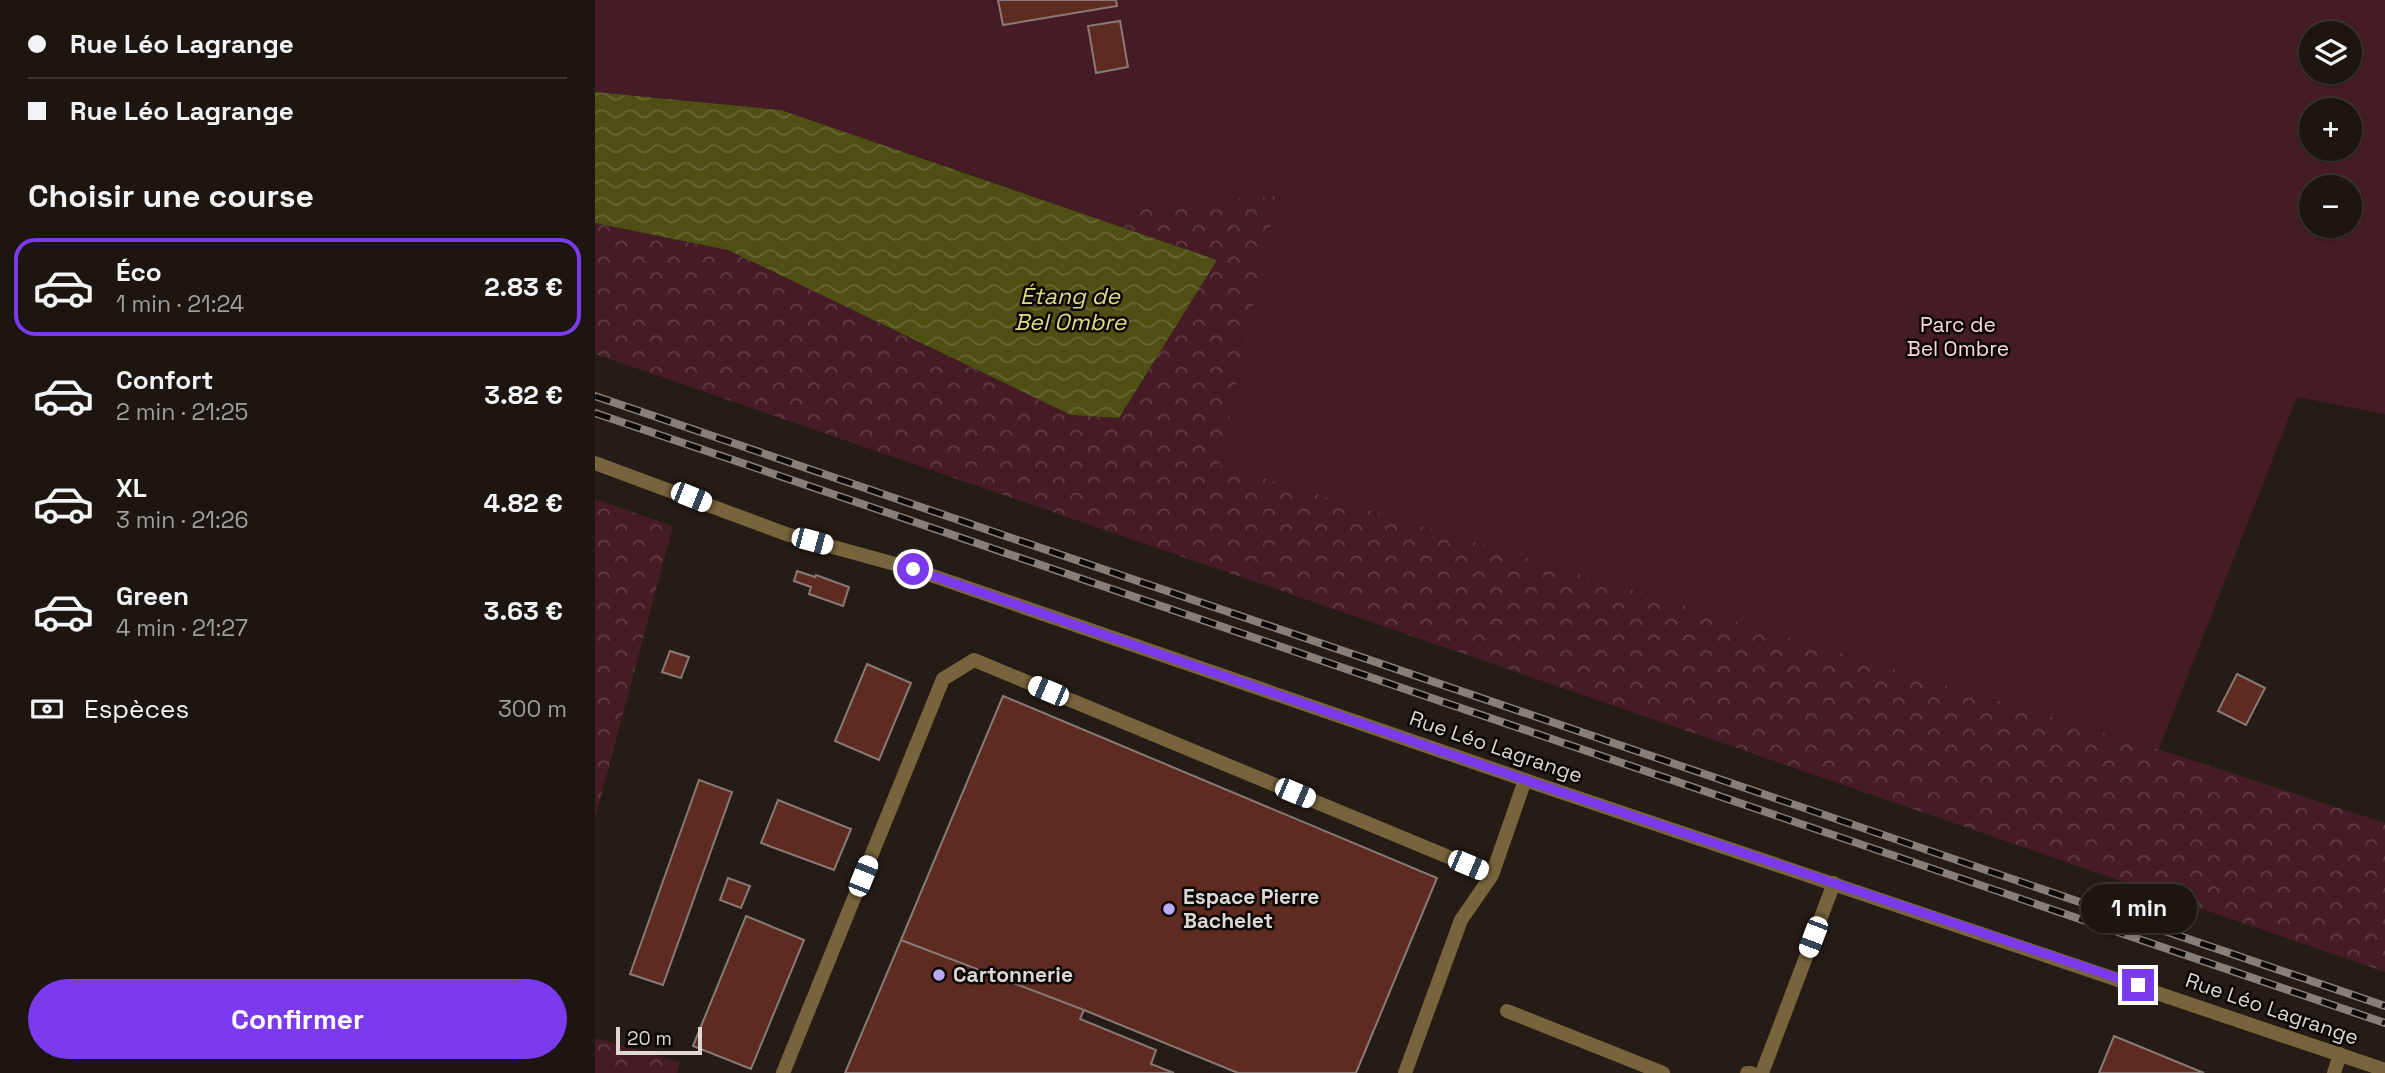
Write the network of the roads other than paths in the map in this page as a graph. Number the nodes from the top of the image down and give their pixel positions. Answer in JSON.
{"nodes":[{"id":1,"x":595,"y":463,"type":"edge"},
{"id":2,"x":1525,"y":780,"type":"junction"},
{"id":3,"x":1492,"y":875,"type":"junction"},
{"id":4,"x":1833,"y":883,"type":"junction"},
{"id":5,"x":1507,"y":1011,"type":"dead end"},
{"id":6,"x":2340,"y":1054,"type":"junction"},
{"id":7,"x":2385,"y":1070,"type":"edge"},
{"id":8,"x":783,"y":1073,"type":"edge"},
{"id":9,"x":1405,"y":1073,"type":"edge"},
{"id":10,"x":1663,"y":1073,"type":"edge"},
{"id":11,"x":1762,"y":1073,"type":"edge"},
{"id":12,"x":2334,"y":1073,"type":"edge"}],
"edges":[{"from":1,"to":2,"type":"street","name":"Rue Léo Lagrange"},
{"from":2,"to":3,"type":"street"},
{"from":2,"to":4,"type":"street","name":"Rue Léo Lagrange"},
{"from":3,"to":8,"type":"street"},
{"from":3,"to":9,"type":"street"},
{"from":4,"to":6,"type":"street","name":"Rue Léo Lagrange"},
{"from":4,"to":11,"type":"street"},
{"from":5,"to":10,"type":"street"},
{"from":6,"to":7,"type":"street","name":"Rue Léo Lagrange"},
{"from":6,"to":12,"type":"street"}]}
